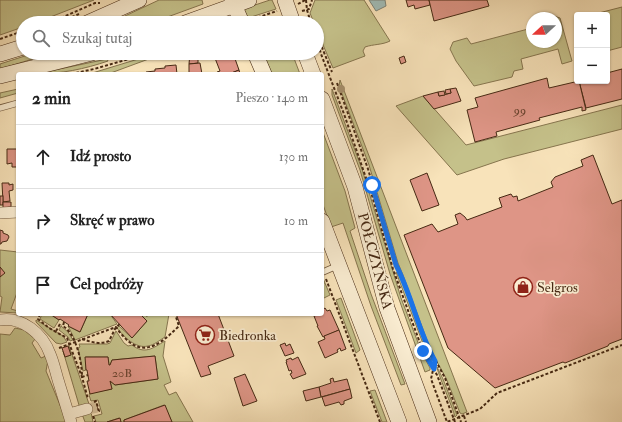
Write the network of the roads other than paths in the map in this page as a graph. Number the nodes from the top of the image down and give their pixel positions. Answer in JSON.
{"nodes":[{"id":1,"x":139,"y":0,"type":"edge"},
{"id":2,"x":249,"y":0,"type":"edge"},
{"id":3,"x":233,"y":3,"type":"edge"},
{"id":4,"x":286,"y":5,"type":"edge"},
{"id":5,"x":103,"y":16,"type":"edge"},
{"id":6,"x":202,"y":16,"type":"edge"},
{"id":7,"x":243,"y":16,"type":"edge"},
{"id":8,"x":297,"y":16,"type":"edge"},
{"id":9,"x":16,"y":49,"type":"edge"},
{"id":10,"x":0,"y":54,"type":"edge"},
{"id":11,"x":64,"y":60,"type":"edge"},
{"id":12,"x":258,"y":60,"type":"edge"},
{"id":13,"x":308,"y":60,"type":"edge"},
{"id":14,"x":16,"y":72,"type":"edge"},
{"id":15,"x":16,"y":72,"type":"edge"},
{"id":16,"x":263,"y":72,"type":"edge"},
{"id":17,"x":312,"y":72,"type":"edge"},
{"id":18,"x":0,"y":76,"type":"edge"},
{"id":19,"x":324,"y":103,"type":"edge"},
{"id":20,"x":16,"y":104,"type":"edge"},
{"id":21,"x":0,"y":108,"type":"edge"},
{"id":22,"x":16,"y":212,"type":"edge"},
{"id":23,"x":0,"y":213,"type":"edge"},
{"id":24,"x":324,"y":226,"type":"edge"},
{"id":25,"x":339,"y":265,"type":"junction"},
{"id":26,"x":324,"y":272,"type":"edge"},
{"id":27,"x":0,"y":320,"type":"edge"},
{"id":28,"x":87,"y":409,"type":"tunnel mouth"},
{"id":29,"x":70,"y":418,"type":"edge"},
{"id":30,"x":399,"y":422,"type":"edge"},
{"id":31,"x":429,"y":422,"type":"edge"}],
"edges":[{"from":1,"to":5,"type":"main road"},
{"from":2,"to":3,"type":"main road"},
{"from":3,"to":6,"type":"main road"},
{"from":3,"to":7,"type":"main road"},
{"from":4,"to":8,"type":"main road"},
{"from":9,"to":10,"type":"main road"},
{"from":11,"to":15,"type":"main road"},
{"from":12,"to":16,"type":"main road"},
{"from":13,"to":17,"type":"main road"},
{"from":14,"to":18,"type":"main road"},
{"from":19,"to":31,"type":"main road","name":"POŁCZYŃSKA"},
{"from":20,"to":21,"type":"lane"},
{"from":22,"to":23,"type":"street"},
{"from":24,"to":25,"type":"main road"},
{"from":25,"to":26,"type":"lane"},
{"from":25,"to":30,"type":"main road"},
{"from":27,"to":29,"type":"street"},
{"from":28,"to":29,"type":"street"}]}
